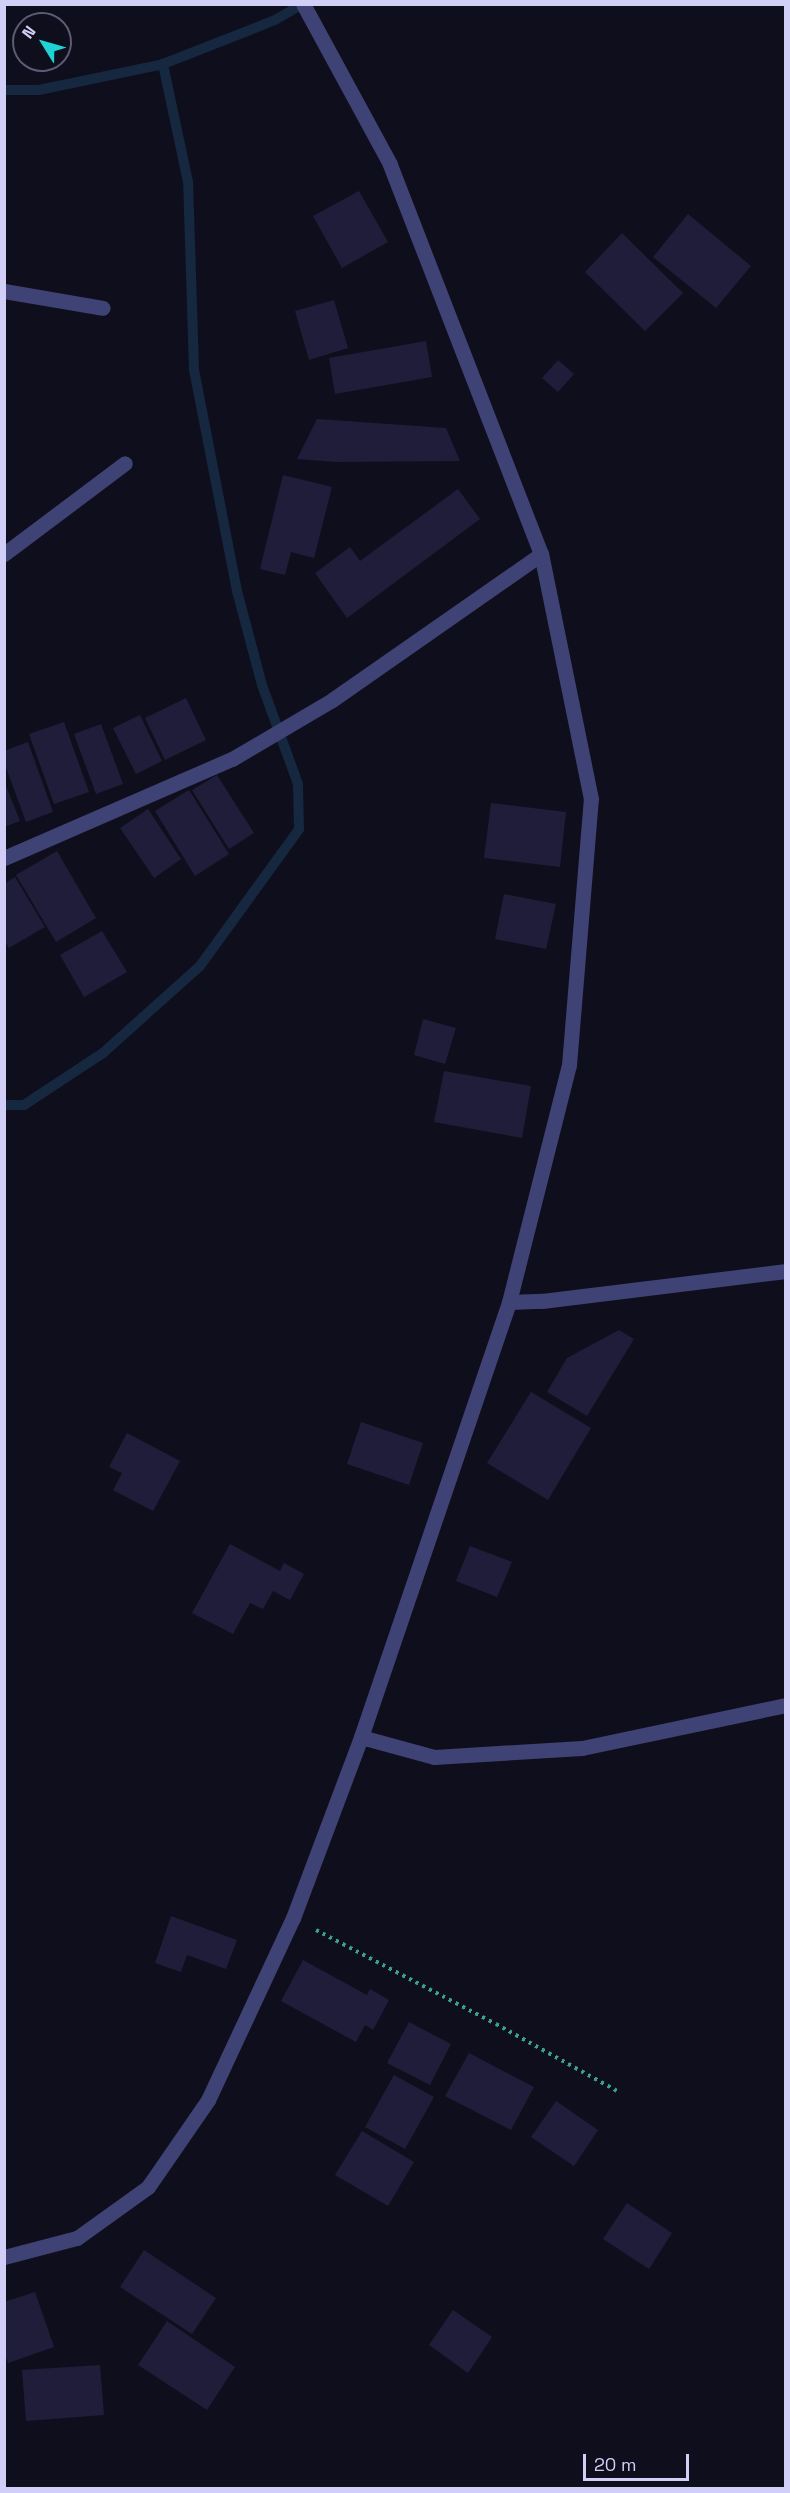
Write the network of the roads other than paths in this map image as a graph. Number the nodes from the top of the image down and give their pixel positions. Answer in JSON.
{"nodes":[{"id":1,"x":303,"y":4,"type":"edge"},
{"id":2,"x":4,"y":291,"type":"edge"},
{"id":3,"x":103,"y":308,"type":"dead end"},
{"id":4,"x":126,"y":463,"type":"dead end"},
{"id":5,"x":541,"y":554,"type":"junction"},
{"id":6,"x":4,"y":555,"type":"edge"},
{"id":7,"x":4,"y":858,"type":"edge"},
{"id":8,"x":786,"y":1271,"type":"edge"},
{"id":9,"x":509,"y":1302,"type":"junction"},
{"id":10,"x":786,"y":1705,"type":"edge"},
{"id":11,"x":361,"y":1737,"type":"junction"},
{"id":12,"x":4,"y":2258,"type":"edge"}],
"edges":[{"from":1,"to":5,"type":"street"},
{"from":2,"to":3,"type":"street"},
{"from":4,"to":6,"type":"street"},
{"from":5,"to":7,"type":"street"},
{"from":5,"to":9,"type":"street"},
{"from":8,"to":9,"type":"street"},
{"from":9,"to":11,"type":"street"},
{"from":10,"to":11,"type":"street"},
{"from":11,"to":12,"type":"street"}]}
